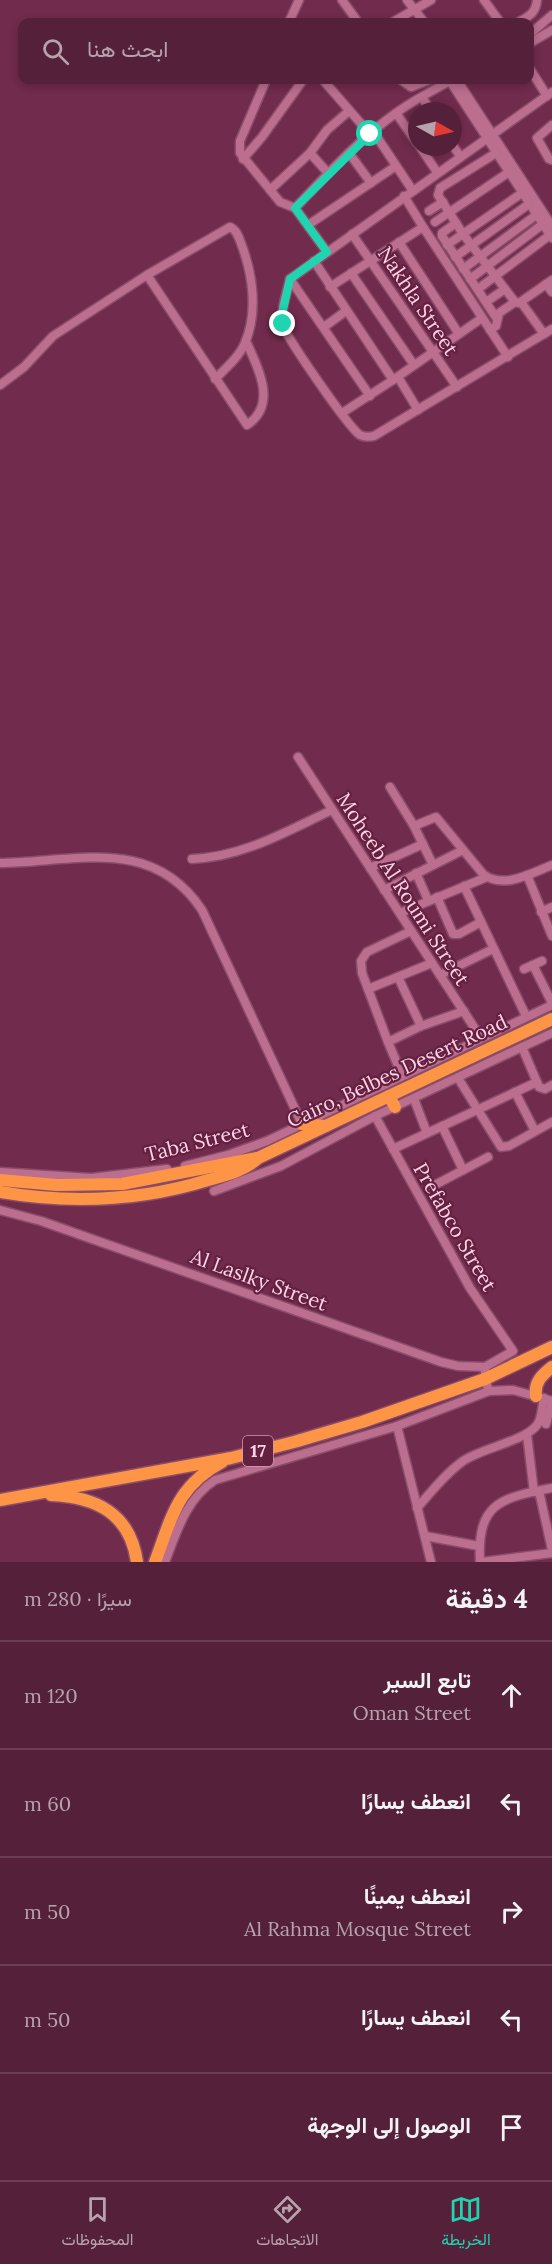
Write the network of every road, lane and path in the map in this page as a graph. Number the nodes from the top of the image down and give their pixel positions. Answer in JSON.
{"nodes":[{"id":1,"x":299,"y":0,"type":"edge"},
{"id":2,"x":342,"y":0,"type":"edge"},
{"id":3,"x":408,"y":0,"type":"edge"},
{"id":4,"x":431,"y":0,"type":"edge"},
{"id":5,"x":484,"y":0,"type":"edge"},
{"id":6,"x":537,"y":0,"type":"edge"},
{"id":7,"x":414,"y":10,"type":"junction"},
{"id":8,"x":552,"y":15,"type":"edge"},
{"id":9,"x":291,"y":18,"type":"edge"},
{"id":10,"x":355,"y":18,"type":"edge"},
{"id":11,"x":400,"y":18,"type":"edge"},
{"id":12,"x":421,"y":18,"type":"edge"},
{"id":13,"x":497,"y":18,"type":"edge"},
{"id":14,"x":525,"y":18,"type":"edge"},
{"id":15,"x":552,"y":30,"type":"edge"},
{"id":16,"x":534,"y":31,"type":"edge"},
{"id":17,"x":534,"y":41,"type":"edge"},
{"id":18,"x":534,"y":75,"type":"edge"},
{"id":19,"x":264,"y":84,"type":"edge"},
{"id":20,"x":300,"y":84,"type":"edge"},
{"id":21,"x":326,"y":84,"type":"edge"},
{"id":22,"x":446,"y":84,"type":"edge"},
{"id":23,"x":456,"y":84,"type":"edge"},
{"id":24,"x":422,"y":97,"type":"junction"},
{"id":25,"x":550,"y":97,"type":"edge"},
{"id":26,"x":425,"y":102,"type":"edge"},
{"id":27,"x":349,"y":111,"type":"junction"},
{"id":28,"x":396,"y":113,"type":"junction"},
{"id":29,"x":552,"y":125,"type":"edge"},
{"id":30,"x":408,"y":130,"type":"edge"},
{"id":31,"x":371,"y":133,"type":"junction"},
{"id":32,"x":489,"y":136,"type":"junction"},
{"id":33,"x":310,"y":153,"type":"junction"},
{"id":34,"x":349,"y":153,"type":"junction"},
{"id":35,"x":496,"y":153,"type":"junction"},
{"id":36,"x":462,"y":155,"type":"edge"},
{"id":37,"x":426,"y":156,"type":"edge"},
{"id":38,"x":460,"y":156,"type":"edge"},
{"id":39,"x":243,"y":159,"type":"junction"},
{"id":40,"x":552,"y":160,"type":"edge"},
{"id":41,"x":396,"y":166,"type":"junction"},
{"id":42,"x":437,"y":172,"type":"junction"},
{"id":43,"x":509,"y":172,"type":"junction"},
{"id":44,"x":328,"y":173,"type":"junction"},
{"id":45,"x":371,"y":183,"type":"junction"},
{"id":46,"x":270,"y":190,"type":"junction"},
{"id":47,"x":413,"y":191,"type":"junction"},
{"id":48,"x":522,"y":193,"type":"junction"},
{"id":49,"x":404,"y":196,"type":"junction"},
{"id":50,"x":443,"y":202,"type":"junction"},
{"id":51,"x":529,"y":204,"type":"junction"},
{"id":52,"x":295,"y":208,"type":"junction"},
{"id":53,"x":429,"y":211,"type":"dead end"},
{"id":54,"x":450,"y":212,"type":"junction"},
{"id":55,"x":539,"y":213,"type":"junction"},
{"id":56,"x":435,"y":222,"type":"dead end"},
{"id":57,"x":456,"y":223,"type":"junction"},
{"id":58,"x":308,"y":225,"type":"junction"},
{"id":59,"x":423,"y":227,"type":"junction"},
{"id":60,"x":550,"y":228,"type":"edge"},
{"id":61,"x":352,"y":234,"type":"junction"},
{"id":62,"x":463,"y":234,"type":"junction"},
{"id":63,"x":399,"y":242,"type":"junction"},
{"id":64,"x":447,"y":245,"type":"junction"},
{"id":65,"x":472,"y":246,"type":"junction"},
{"id":66,"x":327,"y":252,"type":"junction"},
{"id":67,"x":480,"y":256,"type":"junction"},
{"id":68,"x":456,"y":257,"type":"junction"},
{"id":69,"x":370,"y":260,"type":"junction"},
{"id":70,"x":314,"y":261,"type":"junction"},
{"id":71,"x":487,"y":265,"type":"junction"},
{"id":72,"x":463,"y":269,"type":"junction"},
{"id":73,"x":351,"y":273,"type":"junction"},
{"id":74,"x":495,"y":275,"type":"junction"},
{"id":75,"x":150,"y":276,"type":"junction"},
{"id":76,"x":290,"y":279,"type":"junction"},
{"id":77,"x":470,"y":279,"type":"junction"},
{"id":78,"x":549,"y":282,"type":"edge"},
{"id":79,"x":330,"y":286,"type":"junction"},
{"id":80,"x":478,"y":289,"type":"junction"},
{"id":81,"x":506,"y":289,"type":"junction"},
{"id":82,"x":552,"y":292,"type":"edge"},
{"id":83,"x":486,"y":302,"type":"junction"},
{"id":84,"x":518,"y":302,"type":"junction"},
{"id":85,"x":346,"y":311,"type":"junction"},
{"id":86,"x":482,"y":318,"type":"junction"},
{"id":87,"x":497,"y":319,"type":"junction"},
{"id":88,"x":324,"y":327,"type":"junction"},
{"id":89,"x":552,"y":329,"type":"edge"},
{"id":90,"x":490,"y":330,"type":"junction"},
{"id":91,"x":459,"y":334,"type":"junction"},
{"id":92,"x":544,"y":334,"type":"junction"},
{"id":93,"x":246,"y":341,"type":"junction"},
{"id":94,"x":433,"y":352,"type":"junction"},
{"id":95,"x":508,"y":357,"type":"junction"},
{"id":96,"x":414,"y":365,"type":"junction"},
{"id":97,"x":215,"y":379,"type":"junction"},
{"id":98,"x":396,"y":379,"type":"junction"},
{"id":99,"x":0,"y":385,"type":"edge"},
{"id":100,"x":457,"y":387,"type":"junction"},
{"id":101,"x":370,"y":396,"type":"junction"},
{"id":102,"x":418,"y":410,"type":"junction"},
{"id":103,"x":342,"y":413,"type":"junction"},
{"id":104,"x":298,"y":757,"type":"dead end"},
{"id":105,"x":390,"y":787,"type":"dead end"},
{"id":106,"x":332,"y":810,"type":"junction"},
{"id":107,"x":414,"y":826,"type":"junction"},
{"id":108,"x":423,"y":844,"type":"junction"},
{"id":109,"x":463,"y":850,"type":"junction"},
{"id":110,"x":192,"y":859,"type":"dead end"},
{"id":111,"x":0,"y":863,"type":"edge"},
{"id":112,"x":433,"y":865,"type":"junction"},
{"id":113,"x":552,"y":865,"type":"edge"},
{"id":114,"x":370,"y":868,"type":"junction"},
{"id":115,"x":416,"y":873,"type":"junction"},
{"id":116,"x":526,"y":875,"type":"junction"},
{"id":117,"x":487,"y":877,"type":"junction"},
{"id":118,"x":464,"y":886,"type":"junction"},
{"id":119,"x":384,"y":890,"type":"junction"},
{"id":120,"x":437,"y":897,"type":"junction"},
{"id":121,"x":428,"y":900,"type":"junction"},
{"id":122,"x":552,"y":907,"type":"edge"},
{"id":123,"x":541,"y":912,"type":"junction"},
{"id":124,"x":400,"y":913,"type":"junction"},
{"id":125,"x":480,"y":922,"type":"junction"},
{"id":126,"x":411,"y":931,"type":"junction"},
{"id":127,"x":552,"y":936,"type":"edge"},
{"id":128,"x":493,"y":950,"type":"junction"},
{"id":129,"x":542,"y":960,"type":"dead end"},
{"id":130,"x":432,"y":963,"type":"junction"},
{"id":131,"x":533,"y":965,"type":"junction"},
{"id":132,"x":524,"y":969,"type":"dead end"},
{"id":133,"x":440,"y":975,"type":"junction"},
{"id":134,"x":398,"y":977,"type":"junction"},
{"id":135,"x":368,"y":990,"type":"junction"},
{"id":136,"x":552,"y":1004,"type":"edge"},
{"id":137,"x":464,"y":1011,"type":"junction"},
{"id":138,"x":526,"y":1017,"type":"junction"},
{"id":139,"x":552,"y":1019,"type":"edge"},
{"id":140,"x":421,"y":1026,"type":"junction"},
{"id":141,"x":552,"y":1034,"type":"edge"},
{"id":142,"x":481,"y":1038,"type":"junction"},
{"id":143,"x":388,"y":1042,"type":"junction"},
{"id":144,"x":522,"y":1047,"type":"junction"},
{"id":145,"x":402,"y":1075,"type":"junction"},
{"id":146,"x":458,"y":1078,"type":"junction"},
{"id":147,"x":537,"y":1082,"type":"junction"},
{"id":148,"x":552,"y":1085,"type":"edge"},
{"id":149,"x":515,"y":1092,"type":"junction"},
{"id":150,"x":414,"y":1099,"type":"junction"},
{"id":151,"x":392,"y":1102,"type":"junction"},
{"id":152,"x":476,"y":1110,"type":"junction"},
{"id":153,"x":375,"y":1116,"type":"junction"},
{"id":154,"x":552,"y":1122,"type":"edge"},
{"id":155,"x":302,"y":1124,"type":"junction"},
{"id":156,"x":327,"y":1126,"type":"junction"},
{"id":157,"x":442,"y":1126,"type":"junction"},
{"id":158,"x":535,"y":1131,"type":"junction"},
{"id":159,"x":427,"y":1133,"type":"junction"},
{"id":160,"x":393,"y":1149,"type":"junction"},
{"id":161,"x":488,"y":1157,"type":"dead end"},
{"id":162,"x":258,"y":1158,"type":"junction"},
{"id":163,"x":463,"y":1170,"type":"junction"},
{"id":164,"x":1,"y":1176,"type":"edge"},
{"id":165,"x":429,"y":1188,"type":"dead end"},
{"id":166,"x":214,"y":1191,"type":"dead end"},
{"id":167,"x":0,"y":1192,"type":"edge"},
{"id":168,"x":0,"y":1210,"type":"edge"},
{"id":169,"x":552,"y":1347,"type":"edge"},
{"id":170,"x":552,"y":1367,"type":"edge"},
{"id":171,"x":487,"y":1379,"type":"junction"},
{"id":172,"x":546,"y":1399,"type":"edge"},
{"id":173,"x":545,"y":1424,"type":"edge"},
{"id":174,"x":397,"y":1426,"type":"junction"},
{"id":175,"x":527,"y":1434,"type":"junction"},
{"id":176,"x":231,"y":1458,"type":"junction"},
{"id":177,"x":552,"y":1488,"type":"edge"},
{"id":178,"x":536,"y":1491,"type":"junction"},
{"id":179,"x":22,"y":1496,"type":"junction"},
{"id":180,"x":0,"y":1500,"type":"edge"},
{"id":181,"x":417,"y":1508,"type":"junction"},
{"id":182,"x":425,"y":1536,"type":"junction"},
{"id":183,"x":479,"y":1546,"type":"junction"},
{"id":184,"x":552,"y":1551,"type":"edge"},
{"id":185,"x":137,"y":1562,"type":"edge"},
{"id":186,"x":155,"y":1562,"type":"edge"},
{"id":187,"x":165,"y":1562,"type":"edge"},
{"id":188,"x":431,"y":1562,"type":"edge"},
{"id":189,"x":481,"y":1562,"type":"edge"}],
"edges":[{"from":1,"to":9,"type":"street"},
{"from":2,"to":10,"type":"street"},
{"from":3,"to":7,"type":"street"},
{"from":4,"to":7,"type":"street"},
{"from":5,"to":13,"type":"street"},
{"from":6,"to":14,"type":"street"},
{"from":7,"to":11,"type":"street"},
{"from":7,"to":12,"type":"street"},
{"from":8,"to":16,"type":"street"},
{"from":15,"to":17,"type":"street"},
{"from":18,"to":25,"type":"street"},
{"from":19,"to":39,"type":"street"},
{"from":20,"to":39,"type":"street"},
{"from":21,"to":27,"type":"street"},
{"from":22,"to":24,"type":"street"},
{"from":23,"to":32,"type":"street"},
{"from":24,"to":26,"type":"street"},
{"from":24,"to":28,"type":"street"},
{"from":25,"to":32,"type":"street"},
{"from":27,"to":31,"type":"street"},
{"from":27,"to":33,"type":"street"},
{"from":28,"to":30,"type":"street"},
{"from":28,"to":31,"type":"street"},
{"from":29,"to":40,"type":"street"},
{"from":31,"to":34,"type":"street"},
{"from":31,"to":41,"type":"street"},
{"from":32,"to":35,"type":"street"},
{"from":32,"to":36,"type":"street"},
{"from":32,"to":55,"type":"street"},
{"from":33,"to":44,"type":"street"},
{"from":33,"to":46,"type":"street"},
{"from":34,"to":44,"type":"street"},
{"from":34,"to":45,"type":"street"},
{"from":35,"to":43,"type":"street"},
{"from":35,"to":50,"type":"street"},
{"from":37,"to":42,"type":"street"},
{"from":38,"to":42,"type":"street"},
{"from":39,"to":46,"type":"street"},
{"from":41,"to":45,"type":"street"},
{"from":41,"to":47,"type":"street"},
{"from":42,"to":47,"type":"street"},
{"from":43,"to":48,"type":"street"},
{"from":43,"to":54,"type":"street"},
{"from":44,"to":52,"type":"street"},
{"from":45,"to":58,"type":"street"},
{"from":46,"to":52,"type":"street"},
{"from":47,"to":49,"type":"street"},
{"from":48,"to":51,"type":"street"},
{"from":48,"to":62,"type":"street"},
{"from":49,"to":59,"type":"street"},
{"from":49,"to":61,"type":"street"},
{"from":50,"to":53,"type":"street"},
{"from":50,"to":54,"type":"street"},
{"from":51,"to":55,"type":"street"},
{"from":51,"to":65,"type":"street"},
{"from":52,"to":58,"type":"street"},
{"from":54,"to":56,"type":"street"},
{"from":54,"to":57,"type":"street"},
{"from":55,"to":60,"type":"street"},
{"from":55,"to":67,"type":"street"},
{"from":57,"to":62,"type":"street"},
{"from":57,"to":64,"type":"street"},
{"from":58,"to":66,"type":"street"},
{"from":59,"to":63,"type":"street"},
{"from":59,"to":86,"type":"street"},
{"from":60,"to":71,"type":"street"},
{"from":60,"to":74,"type":"street"},
{"from":61,"to":66,"type":"street"},
{"from":61,"to":69,"type":"street","name":"Nakhla Street"},
{"from":62,"to":64,"type":"street"},
{"from":62,"to":65,"type":"street"},
{"from":63,"to":69,"type":"street"},
{"from":63,"to":91,"type":"street"},
{"from":64,"to":68,"type":"street"},
{"from":65,"to":67,"type":"street"},
{"from":65,"to":68,"type":"street"},
{"from":66,"to":70,"type":"street"},
{"from":67,"to":71,"type":"street"},
{"from":67,"to":72,"type":"street"},
{"from":68,"to":72,"type":"street"},
{"from":69,"to":73,"type":"street"},
{"from":69,"to":94,"type":"street","name":"Nakhla Street"},
{"from":70,"to":76,"type":"street"},
{"from":70,"to":79,"type":"street"},
{"from":71,"to":74,"type":"street"},
{"from":71,"to":77,"type":"street"},
{"from":72,"to":77,"type":"street"},
{"from":73,"to":79,"type":"street"},
{"from":73,"to":96,"type":"street"},
{"from":74,"to":80,"type":"street"},
{"from":74,"to":81,"type":"street"},
{"from":75,"to":93,"type":"street"},
{"from":75,"to":97,"type":"street"},
{"from":75,"to":99,"type":"street"},
{"from":76,"to":88,"type":"street"},
{"from":76,"to":103,"type":"street"},
{"from":77,"to":80,"type":"street"},
{"from":78,"to":82,"type":"street"},
{"from":78,"to":84,"type":"street"},
{"from":79,"to":85,"type":"street"},
{"from":80,"to":83,"type":"street"},
{"from":81,"to":83,"type":"street"},
{"from":81,"to":84,"type":"street"},
{"from":83,"to":87,"type":"street"},
{"from":84,"to":87,"type":"street"},
{"from":84,"to":92,"type":"street"},
{"from":85,"to":88,"type":"street"},
{"from":85,"to":98,"type":"street"},
{"from":86,"to":90,"type":"street"},
{"from":86,"to":91,"type":"street"},
{"from":87,"to":90,"type":"street"},
{"from":88,"to":101,"type":"street"},
{"from":89,"to":92,"type":"street"},
{"from":90,"to":95,"type":"street"},
{"from":91,"to":94,"type":"street"},
{"from":92,"to":95,"type":"street"},
{"from":93,"to":97,"type":"street"},
{"from":93,"to":97,"type":"street"},
{"from":94,"to":96,"type":"street"},
{"from":94,"to":100,"type":"street","name":"Nakhla Street"},
{"from":95,"to":100,"type":"street"},
{"from":96,"to":98,"type":"street"},
{"from":98,"to":101,"type":"street"},
{"from":98,"to":102,"type":"street"},
{"from":100,"to":102,"type":"street"},
{"from":101,"to":103,"type":"street"},
{"from":102,"to":103,"type":"street"},
{"from":104,"to":106,"type":"street","name":"Moheeb Al Roumi Street"},
{"from":105,"to":107,"type":"street"},
{"from":106,"to":110,"type":"street"},
{"from":106,"to":114,"type":"street","name":"Moheeb Al Roumi Street"},
{"from":107,"to":108,"type":"street"},
{"from":107,"to":109,"type":"street"},
{"from":108,"to":112,"type":"street"},
{"from":108,"to":114,"type":"street"},
{"from":109,"to":112,"type":"street"},
{"from":109,"to":117,"type":"street"},
{"from":111,"to":155,"type":"street"},
{"from":112,"to":115,"type":"street"},
{"from":113,"to":116,"type":"street"},
{"from":114,"to":119,"type":"street","name":"Moheeb Al Roumi Street"},
{"from":115,"to":119,"type":"street"},
{"from":115,"to":121,"type":"street"},
{"from":116,"to":117,"type":"street"},
{"from":116,"to":123,"type":"street"},
{"from":117,"to":118,"type":"street"},
{"from":118,"to":120,"type":"street"},
{"from":118,"to":125,"type":"street"},
{"from":119,"to":124,"type":"street","name":"Moheeb Al Roumi Street"},
{"from":120,"to":121,"type":"street"},
{"from":120,"to":125,"type":"street"},
{"from":121,"to":124,"type":"street"},
{"from":122,"to":123,"type":"street"},
{"from":123,"to":127,"type":"street"},
{"from":124,"to":126,"type":"street","name":"Moheeb Al Roumi Street"},
{"from":125,"to":128,"type":"street"},
{"from":126,"to":130,"type":"street","name":"Moheeb Al Roumi Street"},
{"from":126,"to":135,"type":"street"},
{"from":128,"to":133,"type":"street"},
{"from":128,"to":138,"type":"street"},
{"from":129,"to":131,"type":"street"},
{"from":130,"to":133,"type":"street","name":"Moheeb Al Roumi Street"},
{"from":130,"to":134,"type":"street"},
{"from":131,"to":132,"type":"street"},
{"from":131,"to":136,"type":"street"},
{"from":133,"to":137,"type":"street","name":"Moheeb Al Roumi Street"},
{"from":134,"to":135,"type":"street"},
{"from":134,"to":140,"type":"street"},
{"from":135,"to":143,"type":"street"},
{"from":136,"to":138,"type":"street","name":"Taba Street"},
{"from":137,"to":140,"type":"street"},
{"from":137,"to":142,"type":"street","name":"Moheeb Al Roumi Street"},
{"from":138,"to":142,"type":"street","name":"Taba Street"},
{"from":139,"to":151,"type":"highway","name":"Cairo, Belbes Desert Road"},
{"from":140,"to":143,"type":"street"},
{"from":141,"to":144,"type":"street"},
{"from":142,"to":145,"type":"street","name":"Taba Street"},
{"from":143,"to":145,"type":"street"},
{"from":144,"to":146,"type":"street"},
{"from":144,"to":147,"type":"street"},
{"from":145,"to":155,"type":"street","name":"Taba Street"},
{"from":146,"to":150,"type":"street"},
{"from":146,"to":152,"type":"street"},
{"from":147,"to":148,"type":"street"},
{"from":147,"to":149,"type":"street"},
{"from":149,"to":152,"type":"street"},
{"from":149,"to":158,"type":"street"},
{"from":150,"to":151,"type":"street"},
{"from":150,"to":159,"type":"street"},
{"from":151,"to":153,"type":"street"},
{"from":151,"to":156,"type":"highway","name":"Cairo, Belbes Desert Road"},
{"from":152,"to":157,"type":"street"},
{"from":152,"to":158,"type":"street"},
{"from":153,"to":160,"type":"street","name":"Prefabco Street"},
{"from":153,"to":166,"type":"street"},
{"from":154,"to":158,"type":"street"},
{"from":155,"to":156,"type":"highway"},
{"from":155,"to":164,"type":"street","name":"Taba Street"},
{"from":156,"to":162,"type":"highway","name":"Cairo, Belbes Desert Road"},
{"from":157,"to":159,"type":"street"},
{"from":157,"to":163,"type":"street"},
{"from":159,"to":160,"type":"street"},
{"from":160,"to":171,"type":"street","name":"Prefabco Street"},
{"from":161,"to":163,"type":"street"},
{"from":162,"to":164,"type":"highway"},
{"from":162,"to":167,"type":"highway"},
{"from":163,"to":165,"type":"street"},
{"from":168,"to":171,"type":"street","name":"Al Laslky Street"},
{"from":169,"to":171,"type":"highway","number":"17"},
{"from":170,"to":172,"type":"highway"},
{"from":171,"to":172,"type":"street","name":"Al Laslky Street"},
{"from":171,"to":174,"type":"street"},
{"from":171,"to":176,"type":"highway","number":"17"},
{"from":172,"to":173,"type":"street"},
{"from":173,"to":175,"type":"street"},
{"from":174,"to":181,"type":"street"},
{"from":174,"to":187,"type":"street"},
{"from":175,"to":178,"type":"street"},
{"from":175,"to":181,"type":"street"},
{"from":176,"to":179,"type":"highway","number":"17"},
{"from":176,"to":186,"type":"highway"},
{"from":177,"to":178,"type":"street"},
{"from":178,"to":183,"type":"street"},
{"from":178,"to":184,"type":"street"},
{"from":179,"to":180,"type":"highway","number":"17"},
{"from":179,"to":185,"type":"highway"},
{"from":181,"to":182,"type":"street"},
{"from":182,"to":183,"type":"street"},
{"from":182,"to":188,"type":"street"},
{"from":183,"to":189,"type":"street"},
{"from":184,"to":189,"type":"street"}]}
